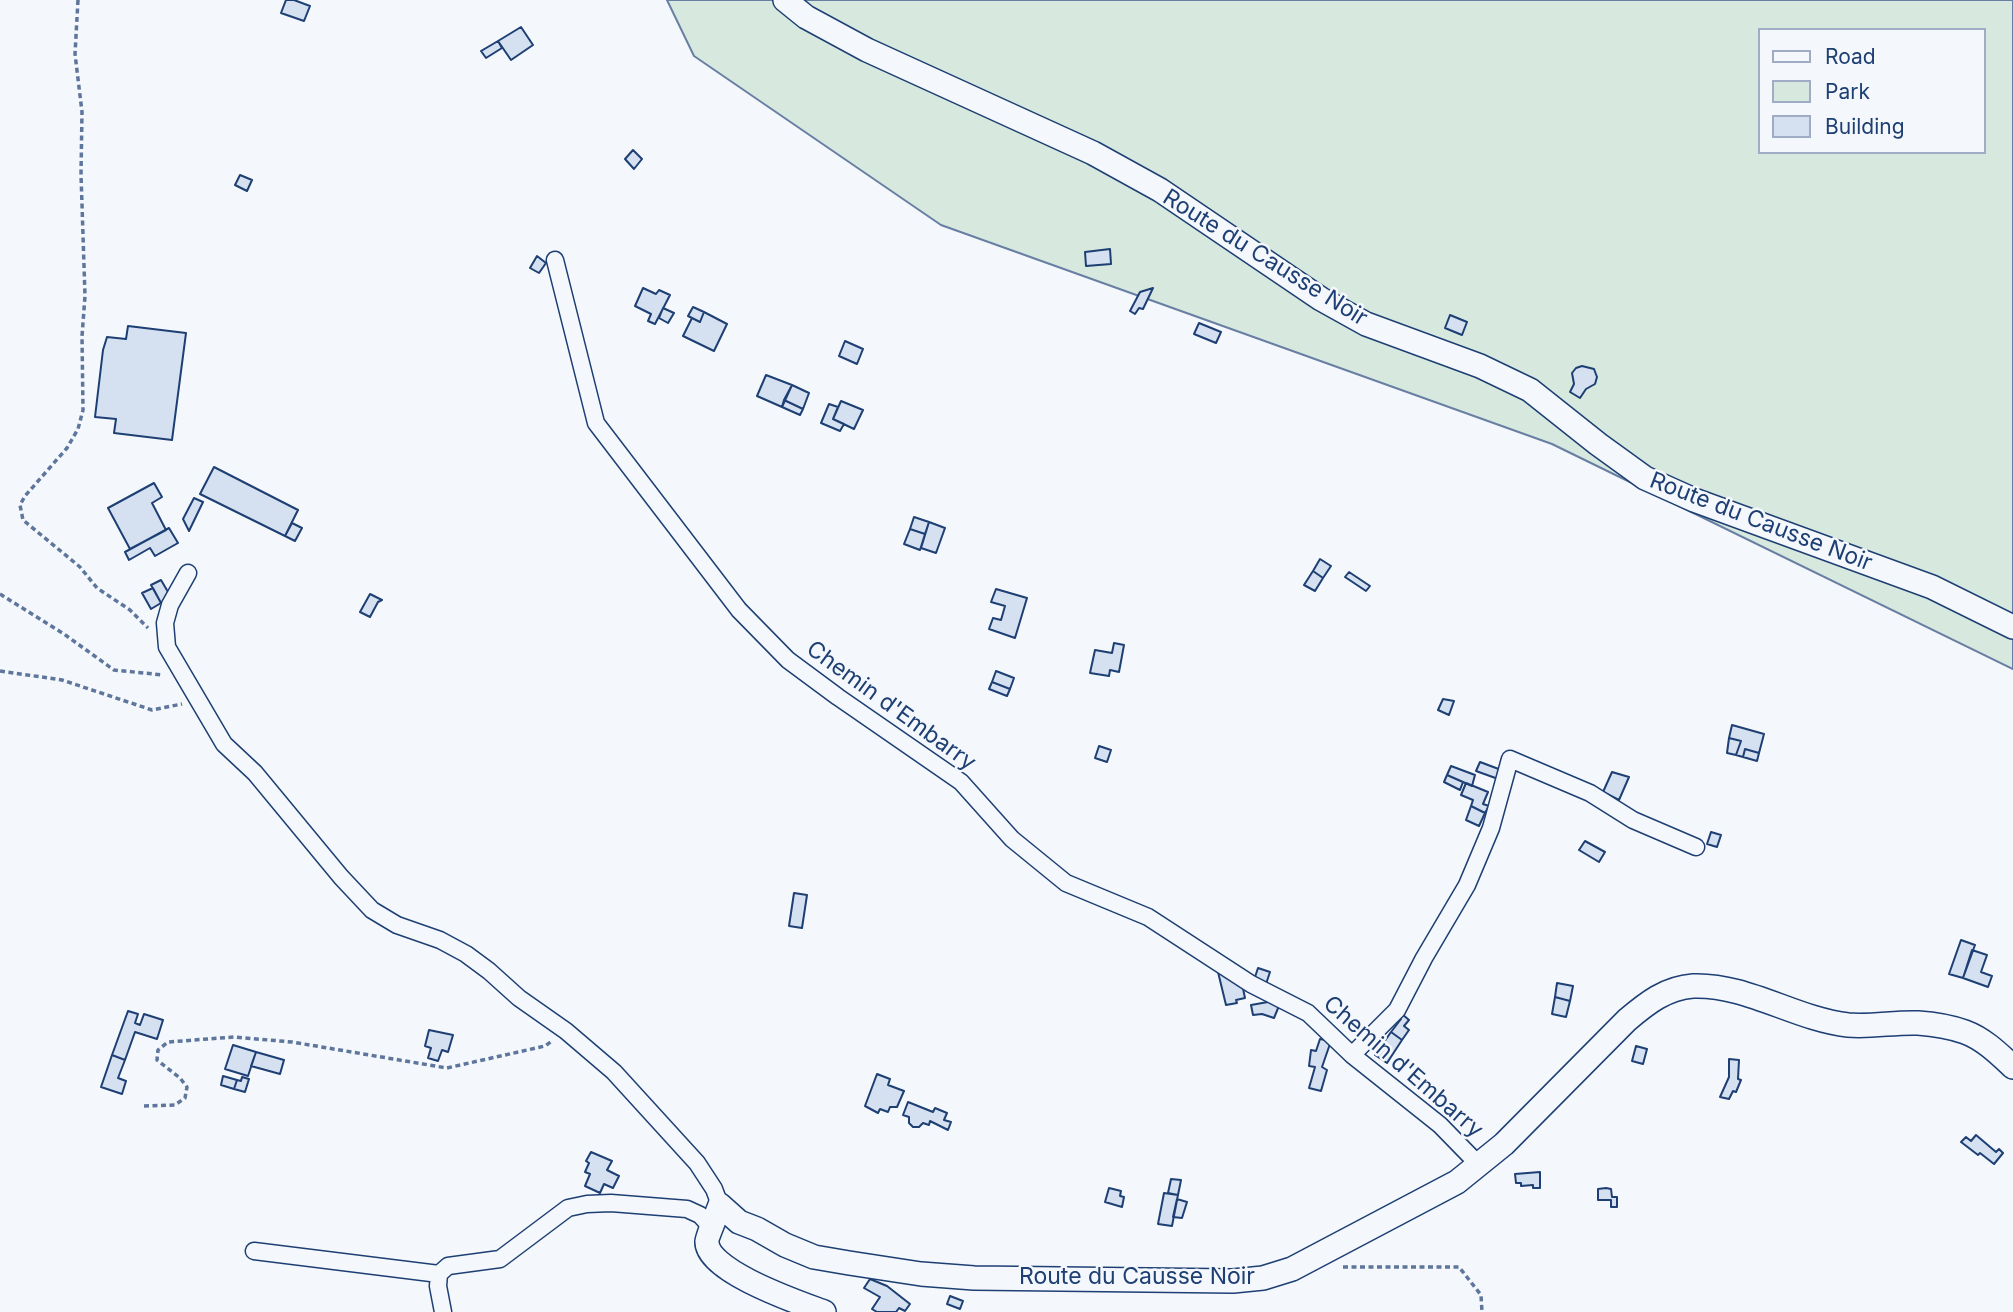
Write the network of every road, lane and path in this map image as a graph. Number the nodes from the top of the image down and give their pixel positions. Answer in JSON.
{"nodes":[{"id":1,"x":78,"y":0,"type":"edge"},
{"id":2,"x":785,"y":0,"type":"edge"},
{"id":3,"x":555,"y":260,"type":"dead end"},
{"id":4,"x":187,"y":573,"type":"dead end"},
{"id":5,"x":0,"y":594,"type":"edge"},
{"id":6,"x":2013,"y":627,"type":"edge"},
{"id":7,"x":167,"y":647,"type":"junction"},
{"id":8,"x":0,"y":671,"type":"edge"},
{"id":9,"x":185,"y":677,"type":"junction"},
{"id":10,"x":198,"y":701,"type":"junction"},
{"id":11,"x":1696,"y":847,"type":"dead end"},
{"id":12,"x":566,"y":1031,"type":"junction"},
{"id":13,"x":1352,"y":1055,"type":"junction"},
{"id":14,"x":2013,"y":1067,"type":"edge"},
{"id":15,"x":144,"y":1106,"type":"dead end"},
{"id":16,"x":1479,"y":1165,"type":"junction"},
{"id":17,"x":720,"y":1205,"type":"junction"},
{"id":18,"x":712,"y":1228,"type":"junction"},
{"id":19,"x":254,"y":1251,"type":"dead end"},
{"id":20,"x":1343,"y":1267,"type":"dead end"},
{"id":21,"x":439,"y":1274,"type":"junction"},
{"id":22,"x":443,"y":1312,"type":"edge"},
{"id":23,"x":824,"y":1312,"type":"edge"},
{"id":24,"x":1482,"y":1312,"type":"edge"}],
"edges":[{"from":1,"to":7,"type":"path"},
{"from":2,"to":6,"type":"street","name":"Route du Causse Noir"},
{"from":3,"to":13,"type":"street","name":"Chemin d'Embarry"},
{"from":4,"to":7,"type":"street"},
{"from":5,"to":9,"type":"path"},
{"from":7,"to":9,"type":"street"},
{"from":8,"to":10,"type":"path"},
{"from":9,"to":10,"type":"street"},
{"from":10,"to":12,"type":"street"},
{"from":11,"to":13,"type":"street"},
{"from":12,"to":15,"type":"path"},
{"from":12,"to":17,"type":"street"},
{"from":13,"to":16,"type":"street","name":"Chemin d'Embarry"},
{"from":14,"to":16,"type":"street","name":"Route du Causse Noir"},
{"from":16,"to":17,"type":"street","name":"Route du Causse Noir"},
{"from":17,"to":18,"type":"street"},
{"from":18,"to":21,"type":"street"},
{"from":18,"to":23,"type":"street"},
{"from":19,"to":21,"type":"street"},
{"from":20,"to":24,"type":"path"},
{"from":21,"to":22,"type":"street"}]}
